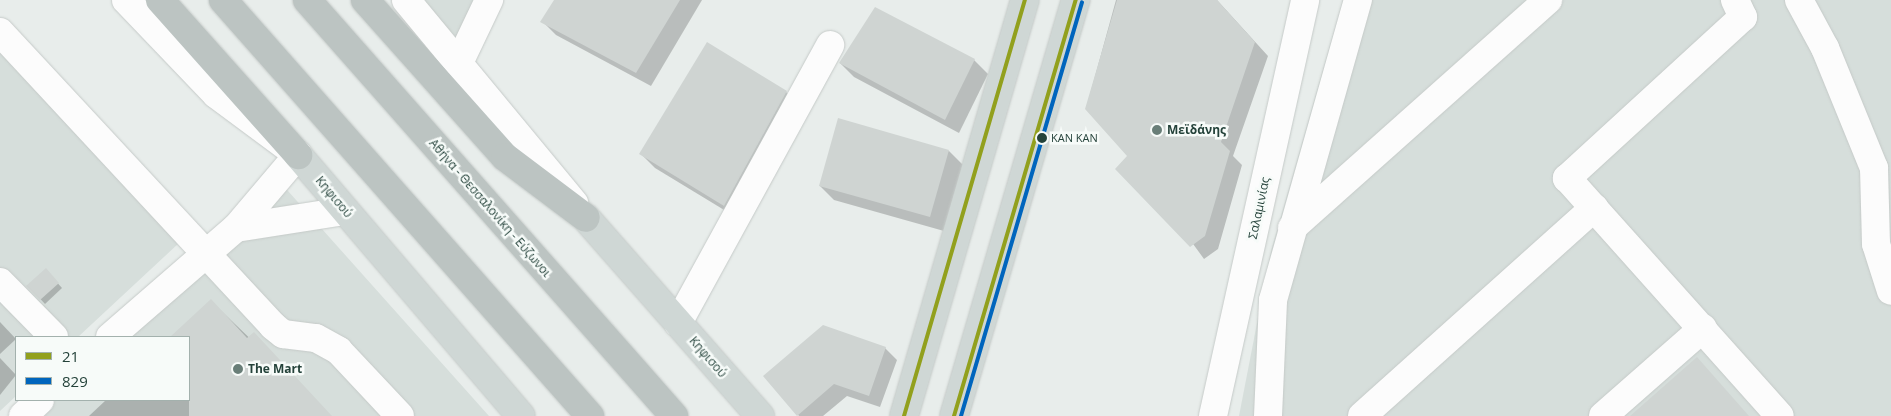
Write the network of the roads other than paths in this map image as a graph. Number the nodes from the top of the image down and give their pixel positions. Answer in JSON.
{"nodes":[{"id":1,"x":126,"y":0,"type":"edge"},
{"id":2,"x":160,"y":0,"type":"edge"},
{"id":3,"x":223,"y":0,"type":"edge"},
{"id":4,"x":307,"y":0,"type":"edge"},
{"id":5,"x":365,"y":0,"type":"edge"},
{"id":6,"x":406,"y":0,"type":"edge"},
{"id":7,"x":1025,"y":0,"type":"edge"},
{"id":8,"x":1076,"y":0,"type":"edge"},
{"id":9,"x":1305,"y":0,"type":"edge"},
{"id":10,"x":1358,"y":0,"type":"edge"},
{"id":11,"x":1548,"y":0,"type":"edge"},
{"id":12,"x":1735,"y":0,"type":"edge"},
{"id":13,"x":1798,"y":0,"type":"edge"},
{"id":14,"x":481,"y":4,"type":"edge"},
{"id":15,"x":0,"y":32,"type":"edge"},
{"id":16,"x":830,"y":46,"type":"dead end"},
{"id":17,"x":459,"y":63,"type":"junction"},
{"id":18,"x":298,"y":155,"type":"junction"},
{"id":19,"x":1594,"y":208,"type":"junction"},
{"id":20,"x":345,"y":210,"type":"junction"},
{"id":21,"x":586,"y":218,"type":"junction"},
{"id":22,"x":236,"y":228,"type":"junction"},
{"id":23,"x":1292,"y":228,"type":"junction"},
{"id":24,"x":206,"y":252,"type":"junction"},
{"id":25,"x":0,"y":282,"type":"edge"},
{"id":26,"x":1891,"y":291,"type":"edge"},
{"id":27,"x":678,"y":323,"type":"junction"},
{"id":28,"x":1703,"y":328,"type":"junction"},
{"id":29,"x":53,"y":336,"type":"edge"},
{"id":30,"x":111,"y":336,"type":"edge"},
{"id":31,"x":39,"y":401,"type":"edge"},
{"id":32,"x":23,"y":416,"type":"edge"},
{"id":33,"x":400,"y":416,"type":"edge"},
{"id":34,"x":521,"y":416,"type":"edge"},
{"id":35,"x":590,"y":416,"type":"edge"},
{"id":36,"x":674,"y":416,"type":"edge"},
{"id":37,"x":760,"y":416,"type":"edge"},
{"id":38,"x":904,"y":416,"type":"edge"},
{"id":39,"x":954,"y":416,"type":"edge"},
{"id":40,"x":1213,"y":416,"type":"edge"},
{"id":41,"x":1268,"y":416,"type":"edge"},
{"id":42,"x":1362,"y":416,"type":"edge"},
{"id":43,"x":1603,"y":416,"type":"edge"},
{"id":44,"x":1780,"y":416,"type":"edge"}],
"edges":[{"from":1,"to":18,"type":"street","name":"Κηφισού"},
{"from":2,"to":18,"type":"highway"},
{"from":3,"to":35,"type":"highway"},
{"from":4,"to":36,"type":"highway","name":"Αθήνα - Θεσσαλονίκη - Εύζωνοι"},
{"from":5,"to":21,"type":"highway"},
{"from":6,"to":17,"type":"street","name":"Κηφισού"},
{"from":7,"to":38,"type":"main road"},
{"from":8,"to":39,"type":"main road"},
{"from":9,"to":40,"type":"street","name":"Σαλαμινίας"},
{"from":10,"to":23,"type":"street"},
{"from":11,"to":23,"type":"street"},
{"from":12,"to":19,"type":"street"},
{"from":13,"to":26,"type":"street"},
{"from":14,"to":17,"type":"street"},
{"from":15,"to":24,"type":"street"},
{"from":16,"to":27,"type":"street"},
{"from":17,"to":21,"type":"street","name":"Κηφισού"},
{"from":18,"to":20,"type":"main road","name":"Κηφισού"},
{"from":18,"to":22,"type":"street"},
{"from":19,"to":28,"type":"street"},
{"from":19,"to":42,"type":"street"},
{"from":20,"to":22,"type":"street"},
{"from":20,"to":34,"type":"main road","name":"Κηφισού"},
{"from":21,"to":27,"type":"main road","name":"Κηφισού"},
{"from":22,"to":24,"type":"street"},
{"from":23,"to":41,"type":"street"},
{"from":24,"to":30,"type":"street"},
{"from":24,"to":33,"type":"street"},
{"from":25,"to":29,"type":"street"},
{"from":27,"to":37,"type":"main road","name":"Κηφισού"},
{"from":28,"to":43,"type":"street"},
{"from":28,"to":44,"type":"street"},
{"from":31,"to":32,"type":"street"}]}
